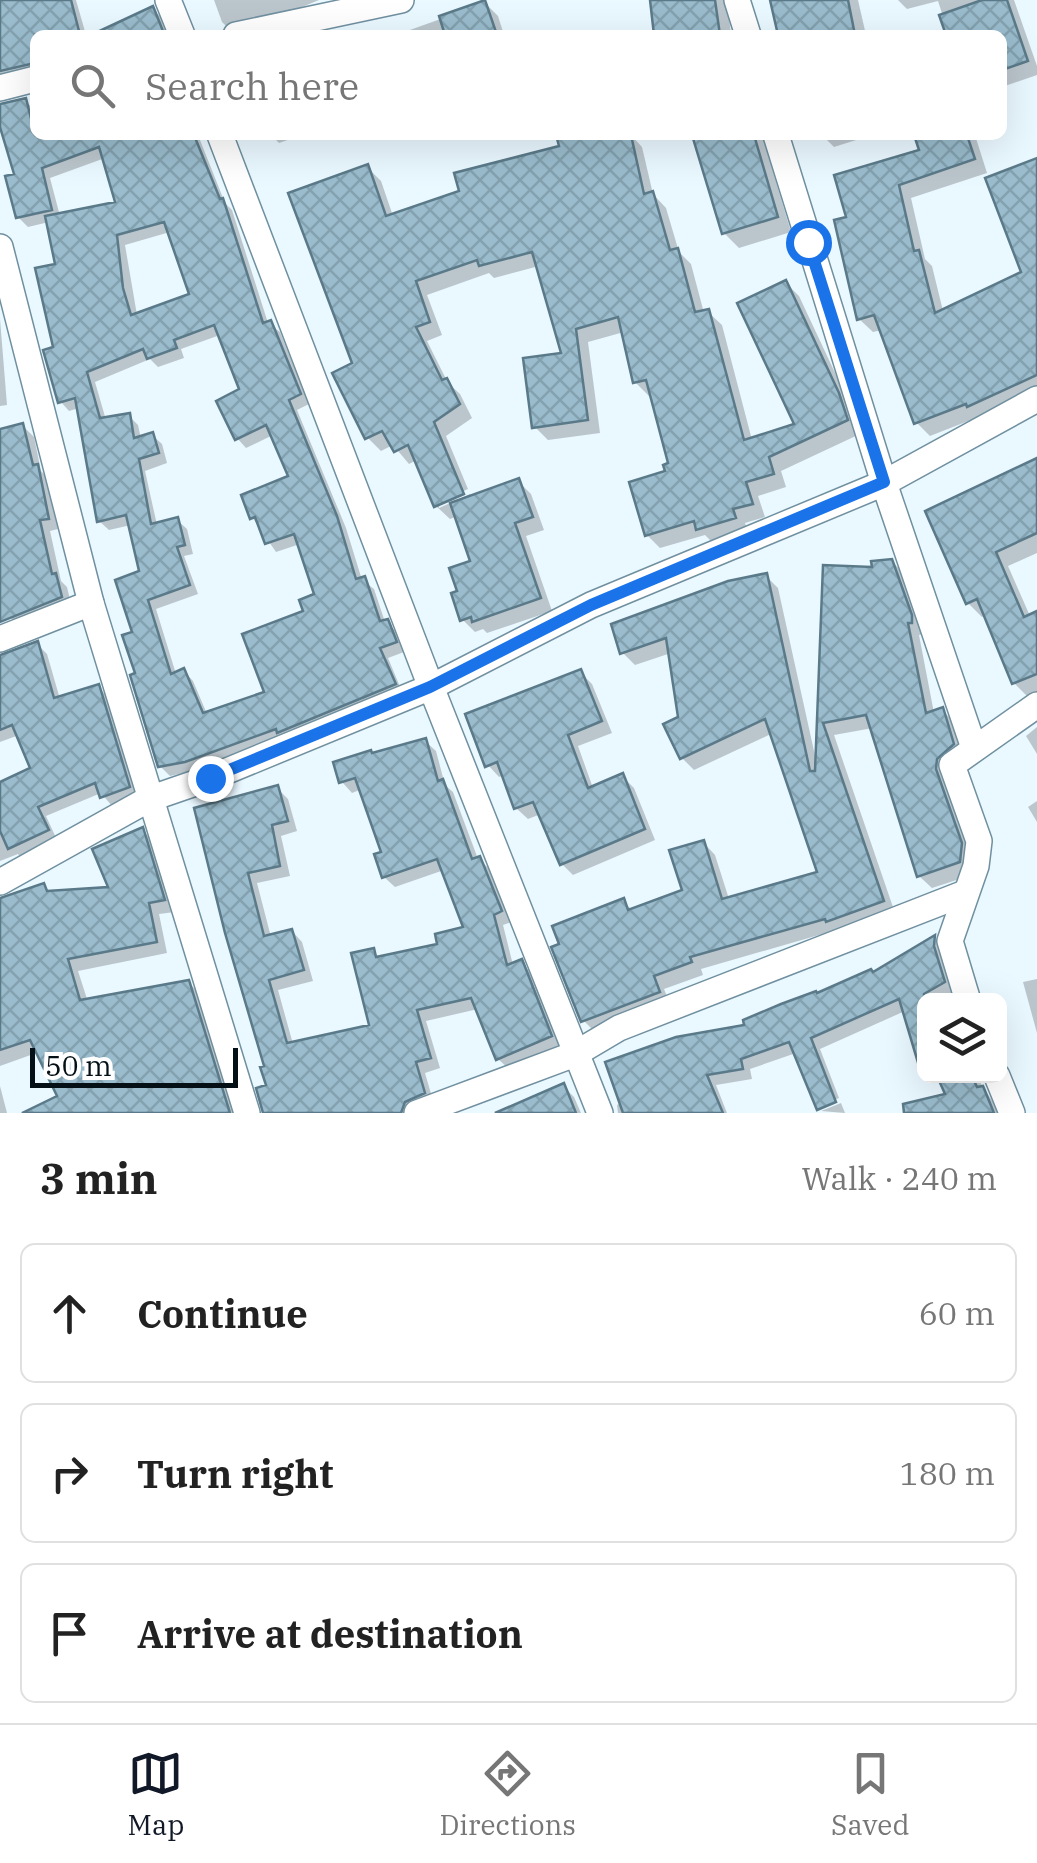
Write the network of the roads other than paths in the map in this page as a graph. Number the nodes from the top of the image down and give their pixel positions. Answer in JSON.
{"nodes":[{"id":1,"x":168,"y":0,"type":"edge"},
{"id":2,"x":401,"y":0,"type":"edge"},
{"id":3,"x":738,"y":0,"type":"edge"},
{"id":4,"x":180,"y":30,"type":"edge"},
{"id":5,"x":260,"y":30,"type":"edge"},
{"id":6,"x":747,"y":30,"type":"edge"},
{"id":7,"x":30,"y":80,"type":"edge"},
{"id":8,"x":0,"y":88,"type":"edge"},
{"id":9,"x":222,"y":140,"type":"edge"},
{"id":10,"x":778,"y":140,"type":"edge"},
{"id":11,"x":0,"y":246,"type":"edge"},
{"id":12,"x":1037,"y":399,"type":"edge"},
{"id":13,"x":884,"y":482,"type":"junction"},
{"id":14,"x":91,"y":603,"type":"junction"},
{"id":15,"x":0,"y":639,"type":"edge"},
{"id":16,"x":430,"y":687,"type":"junction"},
{"id":17,"x":1037,"y":705,"type":"edge"},
{"id":18,"x":974,"y":748,"type":"junction"},
{"id":19,"x":150,"y":799,"type":"junction"},
{"id":20,"x":0,"y":882,"type":"edge"},
{"id":21,"x":965,"y":893,"type":"junction"},
{"id":22,"x":966,"y":993,"type":"edge"},
{"id":23,"x":574,"y":1054,"type":"junction"},
{"id":24,"x":999,"y":1083,"type":"edge"},
{"id":25,"x":247,"y":1113,"type":"edge"},
{"id":26,"x":417,"y":1113,"type":"edge"},
{"id":27,"x":600,"y":1113,"type":"edge"},
{"id":28,"x":1012,"y":1113,"type":"edge"}],
"edges":[{"from":1,"to":4,"type":"street"},
{"from":2,"to":5,"type":"street"},
{"from":3,"to":6,"type":"street"},
{"from":7,"to":8,"type":"street"},
{"from":9,"to":16,"type":"street"},
{"from":10,"to":13,"type":"street"},
{"from":11,"to":14,"type":"street"},
{"from":12,"to":13,"type":"street"},
{"from":13,"to":16,"type":"street"},
{"from":13,"to":18,"type":"street"},
{"from":14,"to":15,"type":"street"},
{"from":14,"to":19,"type":"street"},
{"from":16,"to":19,"type":"street"},
{"from":16,"to":23,"type":"street"},
{"from":17,"to":18,"type":"street"},
{"from":18,"to":21,"type":"street"},
{"from":19,"to":20,"type":"street"},
{"from":19,"to":25,"type":"street"},
{"from":21,"to":22,"type":"street"},
{"from":21,"to":23,"type":"street"},
{"from":23,"to":26,"type":"street"},
{"from":23,"to":27,"type":"street"},
{"from":24,"to":28,"type":"street"}]}
